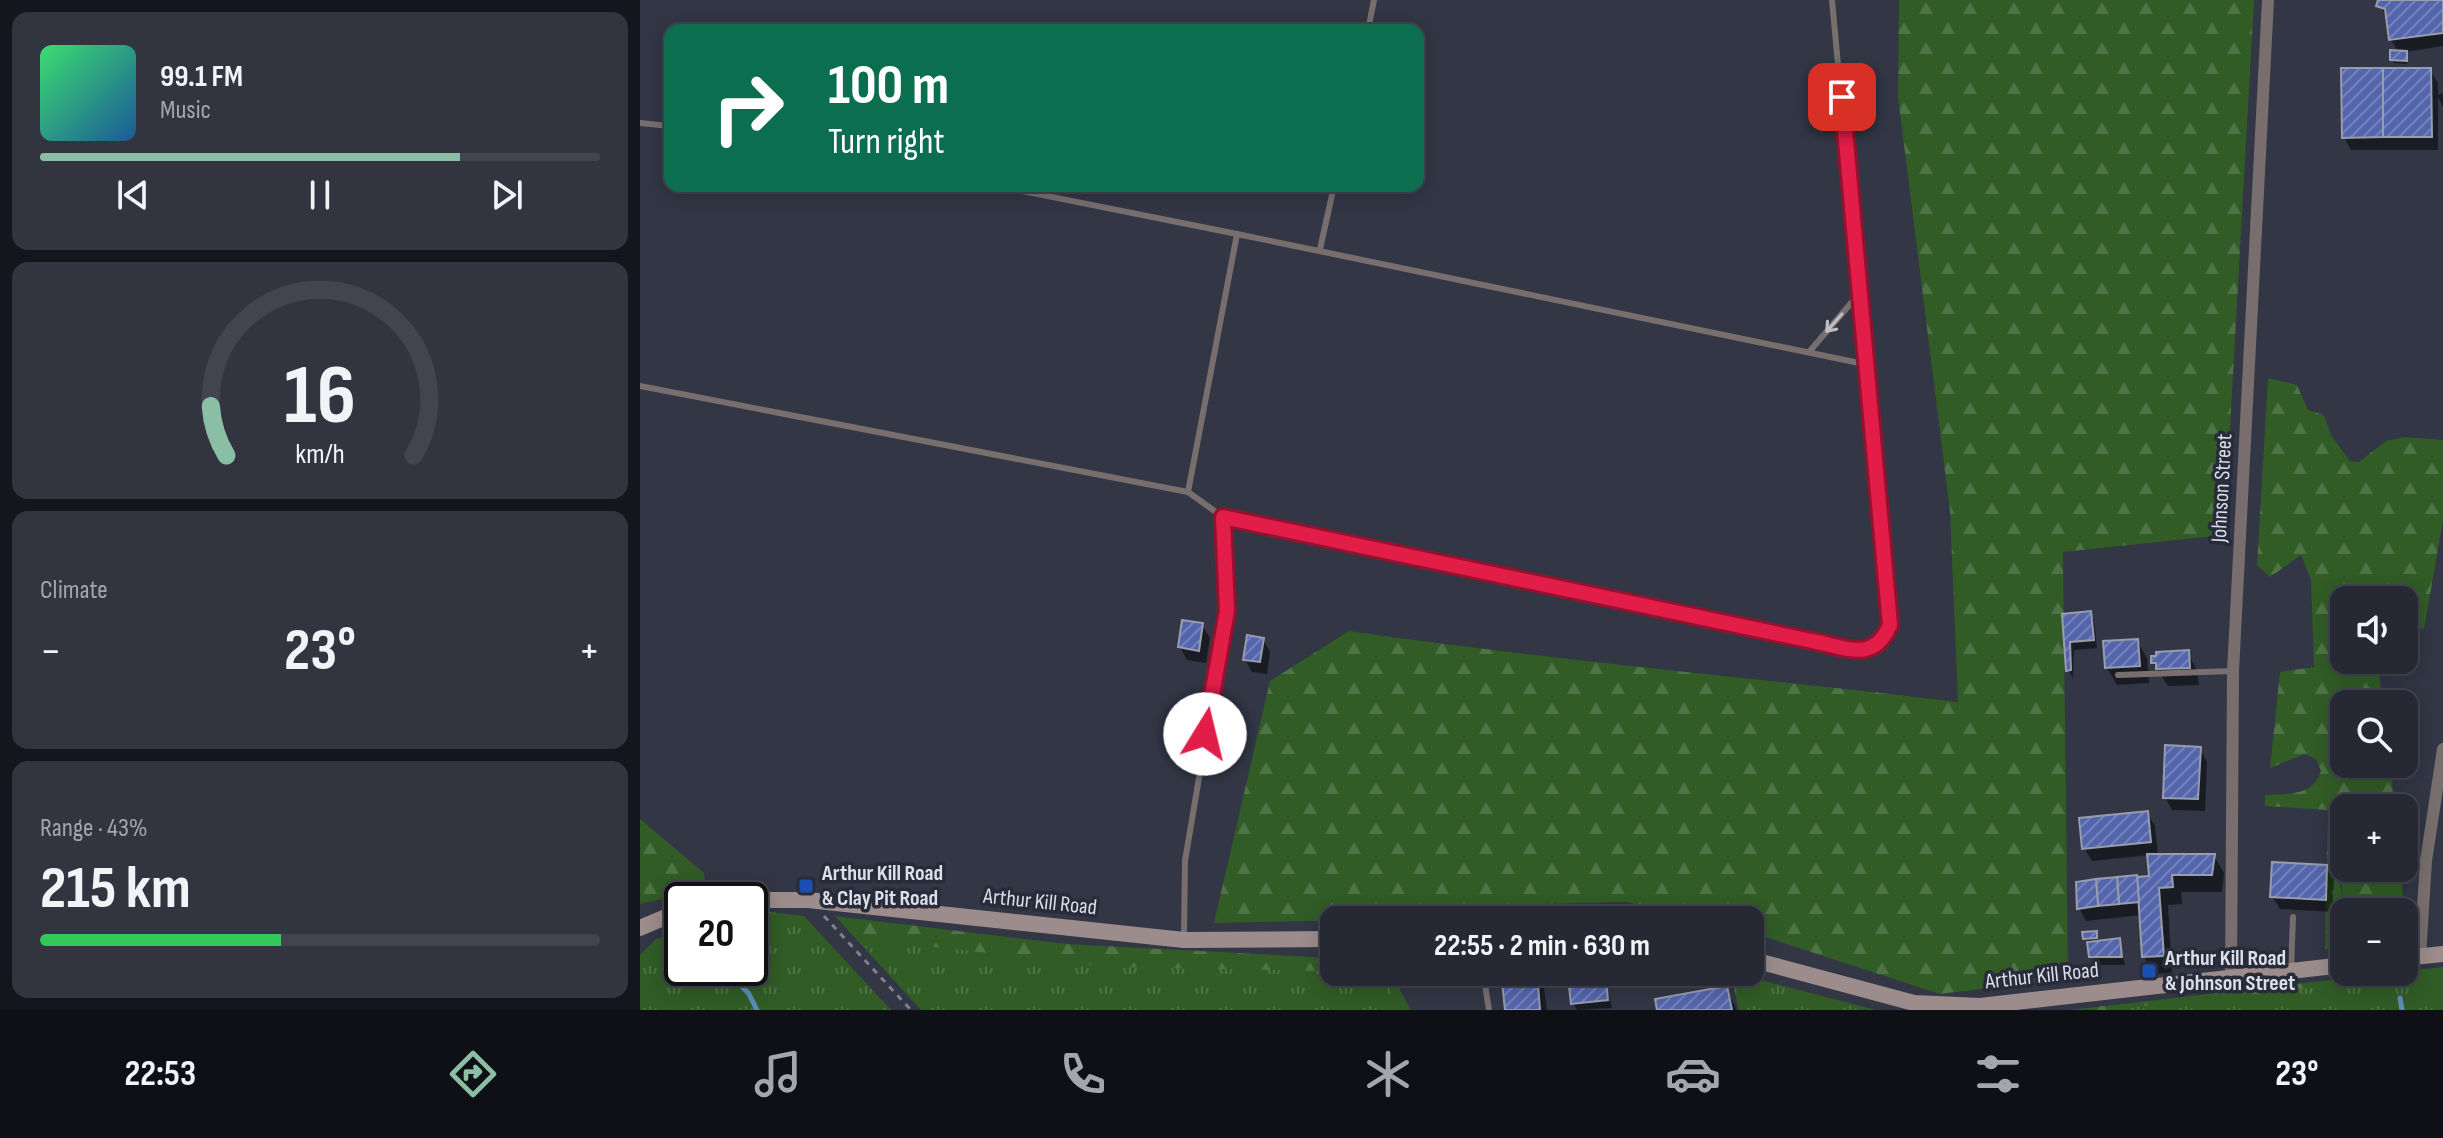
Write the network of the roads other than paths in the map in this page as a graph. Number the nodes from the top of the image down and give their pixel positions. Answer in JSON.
{"nodes":[{"id":1,"x":1374,"y":0,"type":"edge"},
{"id":2,"x":1832,"y":0,"type":"edge"},
{"id":3,"x":2268,"y":0,"type":"edge"},
{"id":4,"x":1369,"y":24,"type":"edge"},
{"id":5,"x":640,"y":123,"type":"edge"},
{"id":6,"x":664,"y":125,"type":"edge"},
{"id":7,"x":1027,"y":192,"type":"edge"},
{"id":8,"x":1333,"y":192,"type":"edge"},
{"id":9,"x":1237,"y":234,"type":"junction"},
{"id":10,"x":1320,"y":249,"type":"junction"},
{"id":11,"x":1858,"y":295,"type":"junction"},
{"id":12,"x":1809,"y":352,"type":"junction"},
{"id":13,"x":1864,"y":364,"type":"junction"},
{"id":14,"x":640,"y":386,"type":"edge"},
{"id":15,"x":1188,"y":492,"type":"junction"},
{"id":16,"x":1223,"y":517,"type":"junction"},
{"id":17,"x":2233,"y":671,"type":"junction"},
{"id":18,"x":2118,"y":675,"type":"dead end"},
{"id":19,"x":2443,"y":749,"type":"edge"},
{"id":20,"x":768,"y":900,"type":"edge"},
{"id":21,"x":2418,"y":916,"type":"edge"},
{"id":22,"x":2293,"y":917,"type":"dead end"},
{"id":23,"x":664,"y":918,"type":"edge"},
{"id":24,"x":640,"y":928,"type":"edge"},
{"id":25,"x":1320,"y":939,"type":"edge"},
{"id":26,"x":1184,"y":940,"type":"junction"},
{"id":27,"x":2443,"y":954,"type":"edge"},
{"id":28,"x":2418,"y":956,"type":"edge"},
{"id":29,"x":1764,"y":962,"type":"edge"},
{"id":30,"x":2330,"y":967,"type":"edge"},
{"id":31,"x":2291,"y":971,"type":"junction"},
{"id":32,"x":2231,"y":978,"type":"junction"},
{"id":33,"x":1485,"y":986,"type":"edge"},
{"id":34,"x":1489,"y":1010,"type":"edge"}],
"edges":[{"from":1,"to":4,"type":"lane"},
{"from":2,"to":11,"type":"lane"},
{"from":3,"to":17,"type":"street","name":"Johnson Street"},
{"from":5,"to":6,"type":"lane"},
{"from":7,"to":9,"type":"lane"},
{"from":8,"to":10,"type":"lane"},
{"from":9,"to":10,"type":"lane"},
{"from":9,"to":15,"type":"lane"},
{"from":10,"to":12,"type":"lane"},
{"from":11,"to":12,"type":"lane","one_way":true},
{"from":11,"to":13,"type":"lane"},
{"from":12,"to":13,"type":"lane"},
{"from":13,"to":16,"type":"lane"},
{"from":14,"to":15,"type":"lane"},
{"from":15,"to":16,"type":"lane"},
{"from":16,"to":26,"type":"lane"},
{"from":17,"to":18,"type":"lane"},
{"from":17,"to":32,"type":"street","name":"Johnson Street"},
{"from":19,"to":21,"type":"street"},
{"from":20,"to":26,"type":"street","name":"Arthur Kill Road"},
{"from":22,"to":31,"type":"lane"},
{"from":23,"to":24,"type":"street"},
{"from":25,"to":26,"type":"street","name":"Arthur Kill Road"},
{"from":27,"to":28,"type":"street"},
{"from":29,"to":32,"type":"street","name":"Arthur Kill Road"},
{"from":30,"to":31,"type":"street","name":"Arthur Kill Road"},
{"from":31,"to":32,"type":"street","name":"Arthur Kill Road"},
{"from":33,"to":34,"type":"lane"}]}
